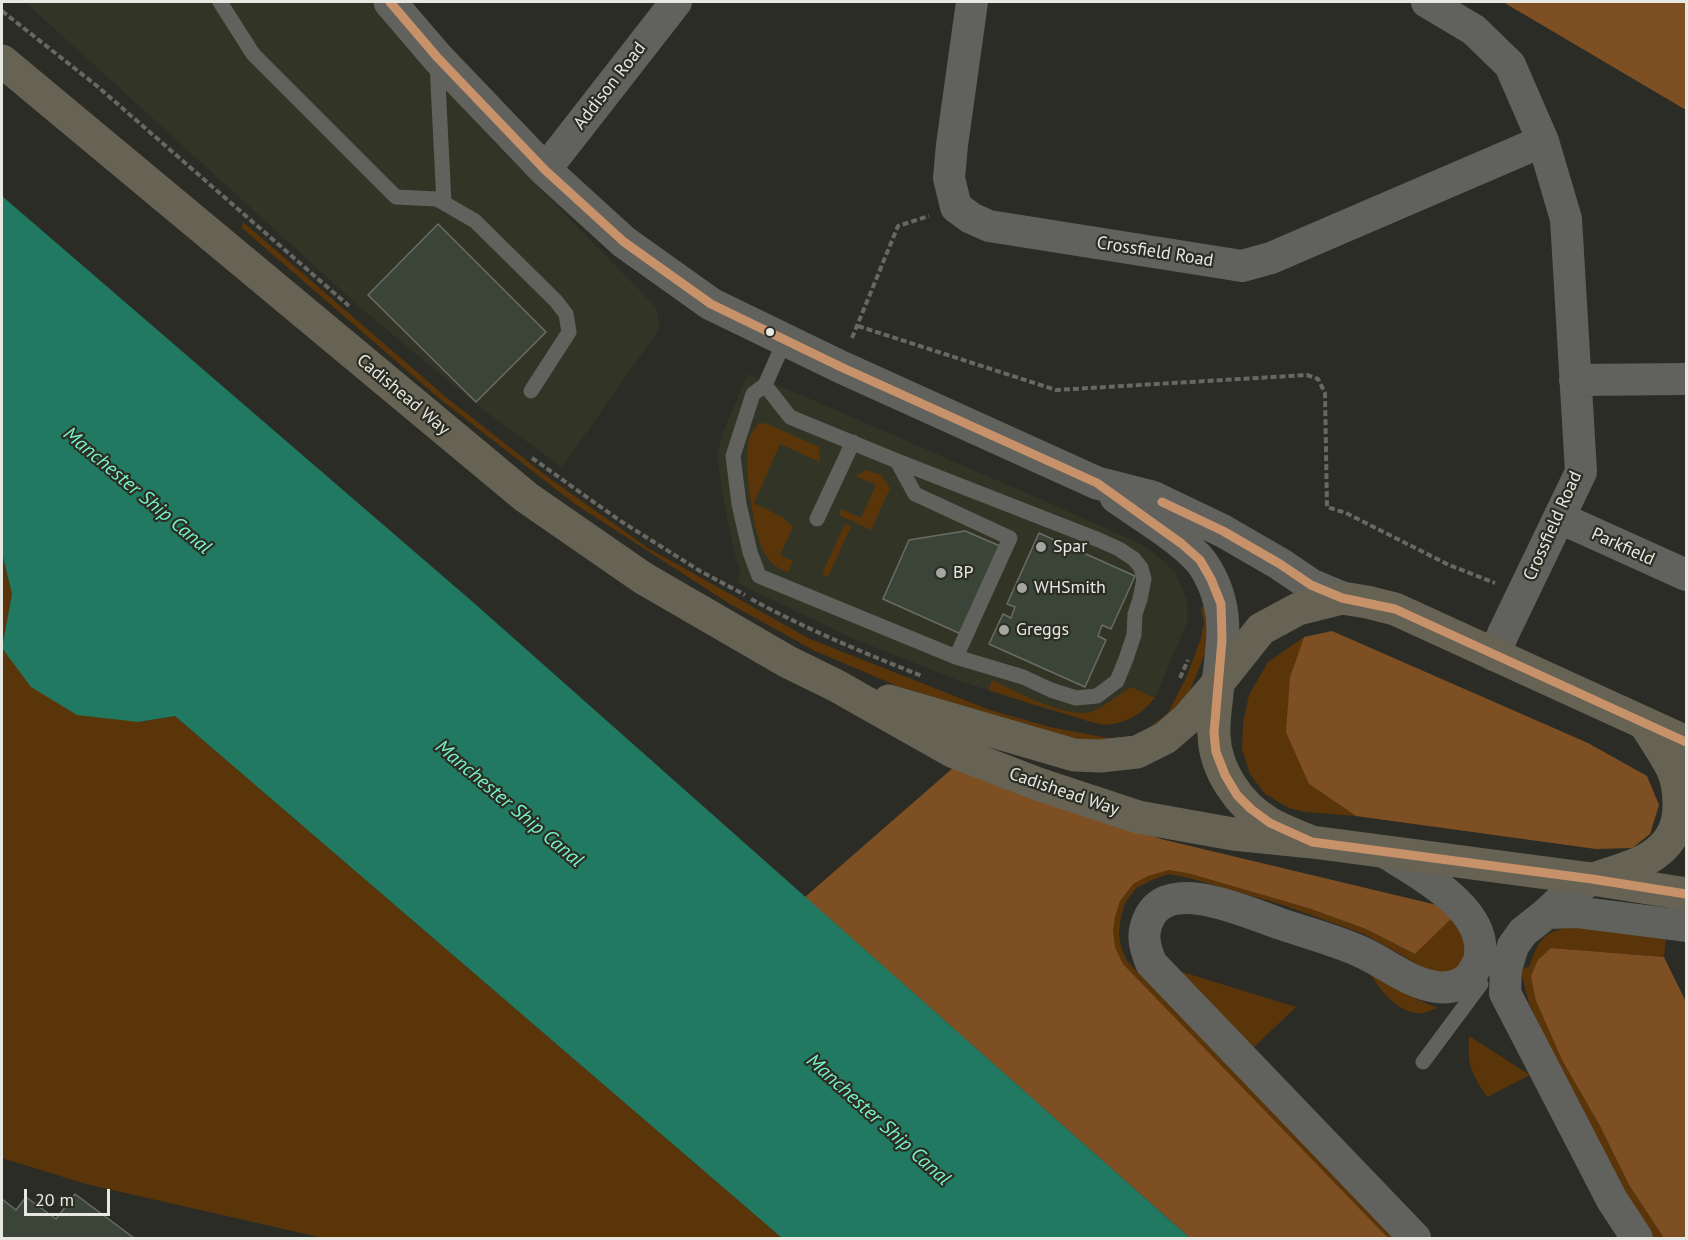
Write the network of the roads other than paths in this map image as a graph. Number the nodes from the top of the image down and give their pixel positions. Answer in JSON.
{"nodes":[{"id":1,"x":220,"y":2,"type":"edge"},
{"id":2,"x":390,"y":2,"type":"edge"},
{"id":3,"x":676,"y":2,"type":"edge"},
{"id":4,"x":972,"y":2,"type":"edge"},
{"id":5,"x":1427,"y":2,"type":"edge"},
{"id":6,"x":437,"y":57,"type":"junction"},
{"id":7,"x":2,"y":61,"type":"edge"},
{"id":8,"x":1543,"y":141,"type":"junction"},
{"id":9,"x":545,"y":170,"type":"junction"},
{"id":10,"x":444,"y":203,"type":"junction"},
{"id":11,"x":786,"y":340,"type":"junction"},
{"id":12,"x":1686,"y":379,"type":"edge"},
{"id":13,"x":1575,"y":380,"type":"junction"},
{"id":14,"x":765,"y":385,"type":"junction"},
{"id":15,"x":531,"y":391,"type":"dead end"},
{"id":16,"x":853,"y":442,"type":"junction"},
{"id":17,"x":897,"y":461,"type":"junction"},
{"id":18,"x":1098,"y":483,"type":"junction"},
{"id":19,"x":1560,"y":518,"type":"junction"},
{"id":20,"x":817,"y":519,"type":"dead end"},
{"id":21,"x":1686,"y":575,"type":"edge"},
{"id":22,"x":1342,"y":598,"type":"junction"},
{"id":23,"x":1494,"y":655,"type":"junction"},
{"id":24,"x":956,"y":657,"type":"junction"},
{"id":25,"x":1218,"y":683,"type":"junction"},
{"id":26,"x":835,"y":685,"type":"junction"},
{"id":27,"x":1645,"y":724,"type":"junction"},
{"id":28,"x":1686,"y":742,"type":"edge"},
{"id":29,"x":1312,"y":842,"type":"junction"},
{"id":30,"x":1386,"y":853,"type":"junction"},
{"id":31,"x":1592,"y":879,"type":"junction"},
{"id":32,"x":1686,"y":894,"type":"edge"},
{"id":33,"x":1547,"y":914,"type":"junction"},
{"id":34,"x":1686,"y":926,"type":"edge"},
{"id":35,"x":1485,"y":985,"type":"junction"},
{"id":36,"x":1423,"y":1062,"type":"dead end"},
{"id":37,"x":1415,"y":1239,"type":"edge"},
{"id":38,"x":1637,"y":1239,"type":"edge"}],
"edges":[{"from":1,"to":10,"type":"lane"},
{"from":2,"to":6,"type":"main road"},
{"from":3,"to":9,"type":"street","name":"Addison Road"},
{"from":4,"to":8,"type":"street","name":"Crossfield Road"},
{"from":5,"to":8,"type":"street","name":"Crossfield Road"},
{"from":6,"to":9,"type":"main road"},
{"from":6,"to":10,"type":"lane"},
{"from":7,"to":26,"type":"highway","name":"Cadishead Way"},
{"from":8,"to":13,"type":"street","name":"Crossfield Road"},
{"from":9,"to":11,"type":"main road"},
{"from":10,"to":15,"type":"lane"},
{"from":11,"to":14,"type":"lane"},
{"from":11,"to":18,"type":"main road"},
{"from":12,"to":13,"type":"street"},
{"from":13,"to":19,"type":"street","name":"Crossfield Road"},
{"from":14,"to":16,"type":"lane"},
{"from":14,"to":24,"type":"lane"},
{"from":16,"to":17,"type":"lane"},
{"from":16,"to":20,"type":"lane"},
{"from":17,"to":24,"type":"lane"},
{"from":17,"to":24,"type":"lane"},
{"from":18,"to":22,"type":"main road"},
{"from":18,"to":25,"type":"main road"},
{"from":19,"to":21,"type":"street","name":"Parkfield"},
{"from":19,"to":23,"type":"street","name":"Crossfield Road"},
{"from":22,"to":23,"type":"highway"},
{"from":22,"to":25,"type":"highway","name":"Cadishead Way"},
{"from":23,"to":27,"type":"highway"},
{"from":25,"to":26,"type":"highway","name":"Cadishead Way"},
{"from":25,"to":29,"type":"highway"},
{"from":26,"to":29,"type":"highway","name":"Cadishead Way"},
{"from":27,"to":28,"type":"highway"},
{"from":27,"to":31,"type":"highway"},
{"from":29,"to":30,"type":"highway"},
{"from":30,"to":31,"type":"highway"},
{"from":30,"to":35,"type":"street"},
{"from":31,"to":32,"type":"highway"},
{"from":31,"to":33,"type":"street"},
{"from":33,"to":34,"type":"street"},
{"from":33,"to":35,"type":"street"},
{"from":35,"to":36,"type":"lane"},
{"from":35,"to":37,"type":"street"},
{"from":35,"to":38,"type":"street"}]}
